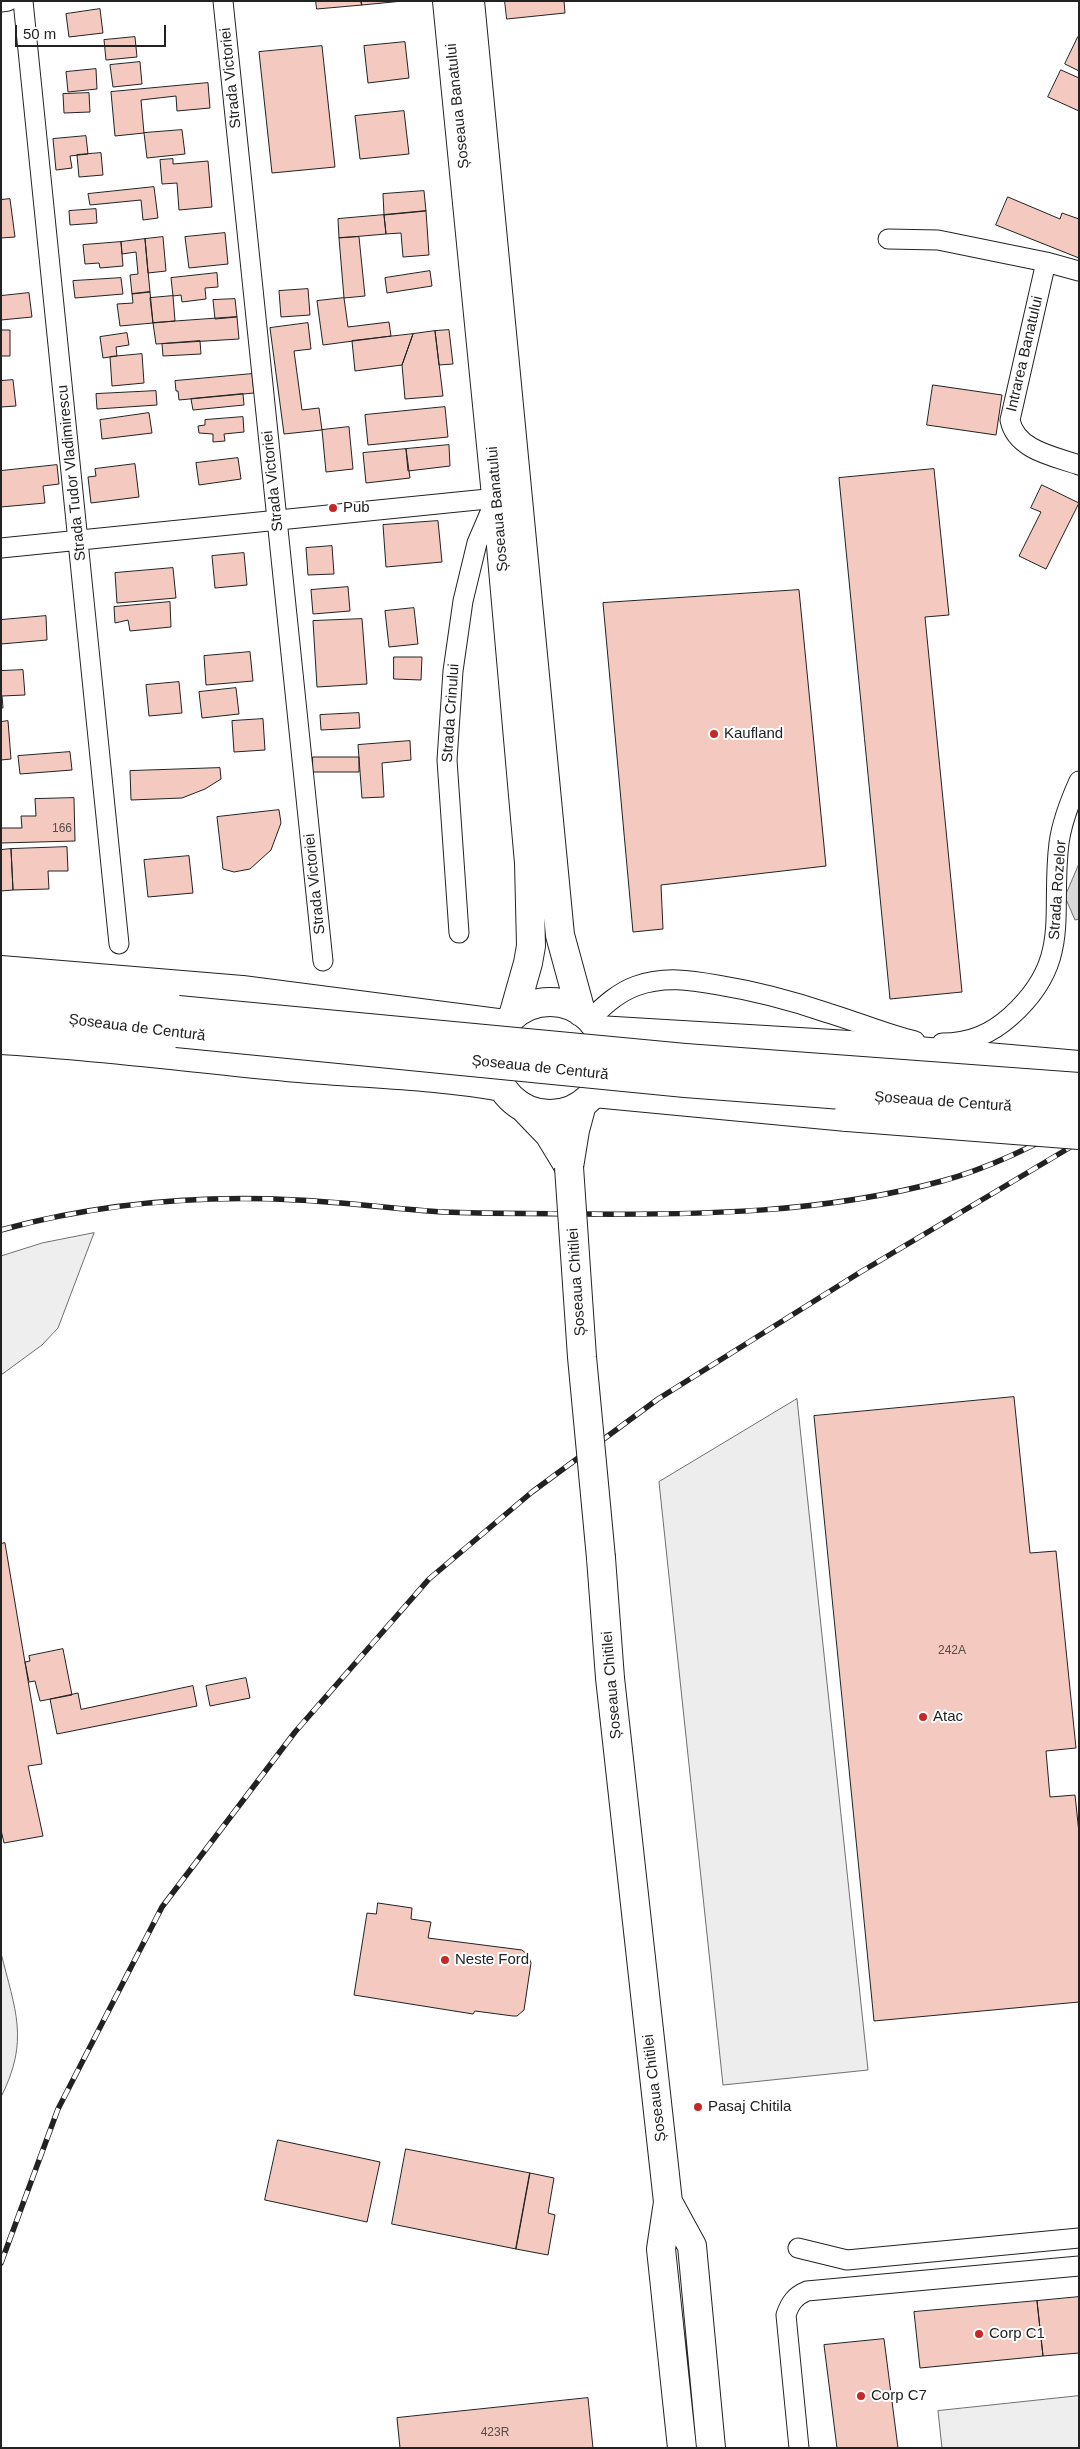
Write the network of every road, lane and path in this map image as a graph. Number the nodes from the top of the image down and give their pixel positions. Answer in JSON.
{"nodes":[{"id":1,"x":8,"y":1,"type":"edge"},
{"id":2,"x":23,"y":1,"type":"edge"},
{"id":3,"x":223,"y":1,"type":"edge"},
{"id":4,"x":447,"y":1,"type":"edge"},
{"id":5,"x":470,"y":1,"type":"edge"},
{"id":6,"x":1,"y":2,"type":"edge"},
{"id":7,"x":888,"y":239,"type":"dead end"},
{"id":8,"x":1046,"y":262,"type":"junction"},
{"id":9,"x":1079,"y":271,"type":"edge"},
{"id":10,"x":1079,"y":465,"type":"edge"},
{"id":11,"x":508,"y":497,"type":"junction"},
{"id":12,"x":277,"y":520,"type":"junction"},
{"id":13,"x":79,"y":541,"type":"junction"},
{"id":14,"x":1,"y":548,"type":"edge"},
{"id":15,"x":1079,"y":781,"type":"edge"},
{"id":16,"x":458,"y":933,"type":"dead end"},
{"id":17,"x":119,"y":944,"type":"dead end"},
{"id":18,"x":323,"y":961,"type":"dead end"},
{"id":19,"x":1,"y":970,"type":"edge"},
{"id":20,"x":1,"y":991,"type":"edge"},
{"id":21,"x":1,"y":1014,"type":"edge"},
{"id":22,"x":509,"y":1020,"type":"junction"},
{"id":23,"x":590,"y":1020,"type":"junction"},
{"id":24,"x":178,"y":1022,"type":"junction"},
{"id":25,"x":1,"y":1040,"type":"edge"},
{"id":26,"x":1079,"y":1064,"type":"edge"},
{"id":27,"x":1079,"y":1086,"type":"edge"},
{"id":28,"x":502,"y":1087,"type":"junction"},
{"id":29,"x":588,"y":1099,"type":"junction"},
{"id":30,"x":525,"y":1109,"type":"junction"},
{"id":31,"x":1079,"y":1113,"type":"edge"},
{"id":32,"x":1079,"y":1135,"type":"edge"},
{"id":33,"x":569,"y":1166,"type":"junction"},
{"id":34,"x":668,"y":2202,"type":"junction"},
{"id":35,"x":1079,"y":2238,"type":"edge"},
{"id":36,"x":798,"y":2248,"type":"dead end"},
{"id":37,"x":1079,"y":2266,"type":"edge"},
{"id":38,"x":697,"y":2298,"type":"junction"},
{"id":39,"x":667,"y":2302,"type":"junction"},
{"id":40,"x":682,"y":2448,"type":"edge"},
{"id":41,"x":712,"y":2448,"type":"edge"},
{"id":42,"x":798,"y":2448,"type":"edge"}],
"edges":[{"from":1,"to":6,"type":"street"},
{"from":2,"to":13,"type":"street","name":"Strada Tudor Vladimirescu"},
{"from":3,"to":12,"type":"street","name":"Strada Victoriei"},
{"from":4,"to":11,"type":"main road","name":"Șoseaua Banatului"},
{"from":5,"to":11,"type":"main road","name":"Șoseaua Banatului"},
{"from":7,"to":8,"type":"street"},
{"from":8,"to":9,"type":"street"},
{"from":8,"to":10,"type":"street","name":"Intrarea Banatului"},
{"from":11,"to":12,"type":"street"},
{"from":11,"to":16,"type":"street","name":"Strada Crinului"},
{"from":11,"to":22,"type":"main road","name":"Șoseaua Banatului"},
{"from":11,"to":23,"type":"main road","name":"Șoseaua Banatului"},
{"from":12,"to":13,"type":"street"},
{"from":12,"to":18,"type":"street","name":"Strada Victoriei"},
{"from":13,"to":14,"type":"street"},
{"from":13,"to":17,"type":"street","name":"Strada Tudor Vladimirescu"},
{"from":15,"to":23,"type":"street","name":"Strada Rozelor"},
{"from":19,"to":22,"type":"main road"},
{"from":20,"to":24,"type":"main road","name":"Șoseaua de Centură"},
{"from":21,"to":24,"type":"main road","name":"Șoseaua de Centură"},
{"from":22,"to":23,"type":"main road"},
{"from":22,"to":28,"type":"main road"},
{"from":23,"to":26,"type":"main road"},
{"from":23,"to":29,"type":"main road"},
{"from":24,"to":27,"type":"main road","name":"Șoseaua de Centură","bridge":true},
{"from":24,"to":31,"type":"main road","name":"Șoseaua de Centură","bridge":true},
{"from":25,"to":28,"type":"main road"},
{"from":28,"to":30,"type":"main road"},
{"from":29,"to":30,"type":"main road"},
{"from":29,"to":32,"type":"main road","bridge":true},
{"from":29,"to":33,"type":"main road","name":"Șoseaua Chitilei"},
{"from":30,"to":33,"type":"main road","name":"Șoseaua Chitilei"},
{"from":33,"to":34,"type":"main road","name":"Șoseaua Chitilei","bridge":true},
{"from":34,"to":38,"type":"main road","name":"Șoseaua Chitilei"},
{"from":34,"to":39,"type":"main road","name":"Șoseaua Chitilei"},
{"from":35,"to":36,"type":"street"},
{"from":37,"to":42,"type":"street"},
{"from":38,"to":39,"type":"main road"},
{"from":38,"to":41,"type":"main road","name":"Șoseaua Chitilei"},
{"from":39,"to":40,"type":"main road","name":"Șoseaua Chitilei"}]}
